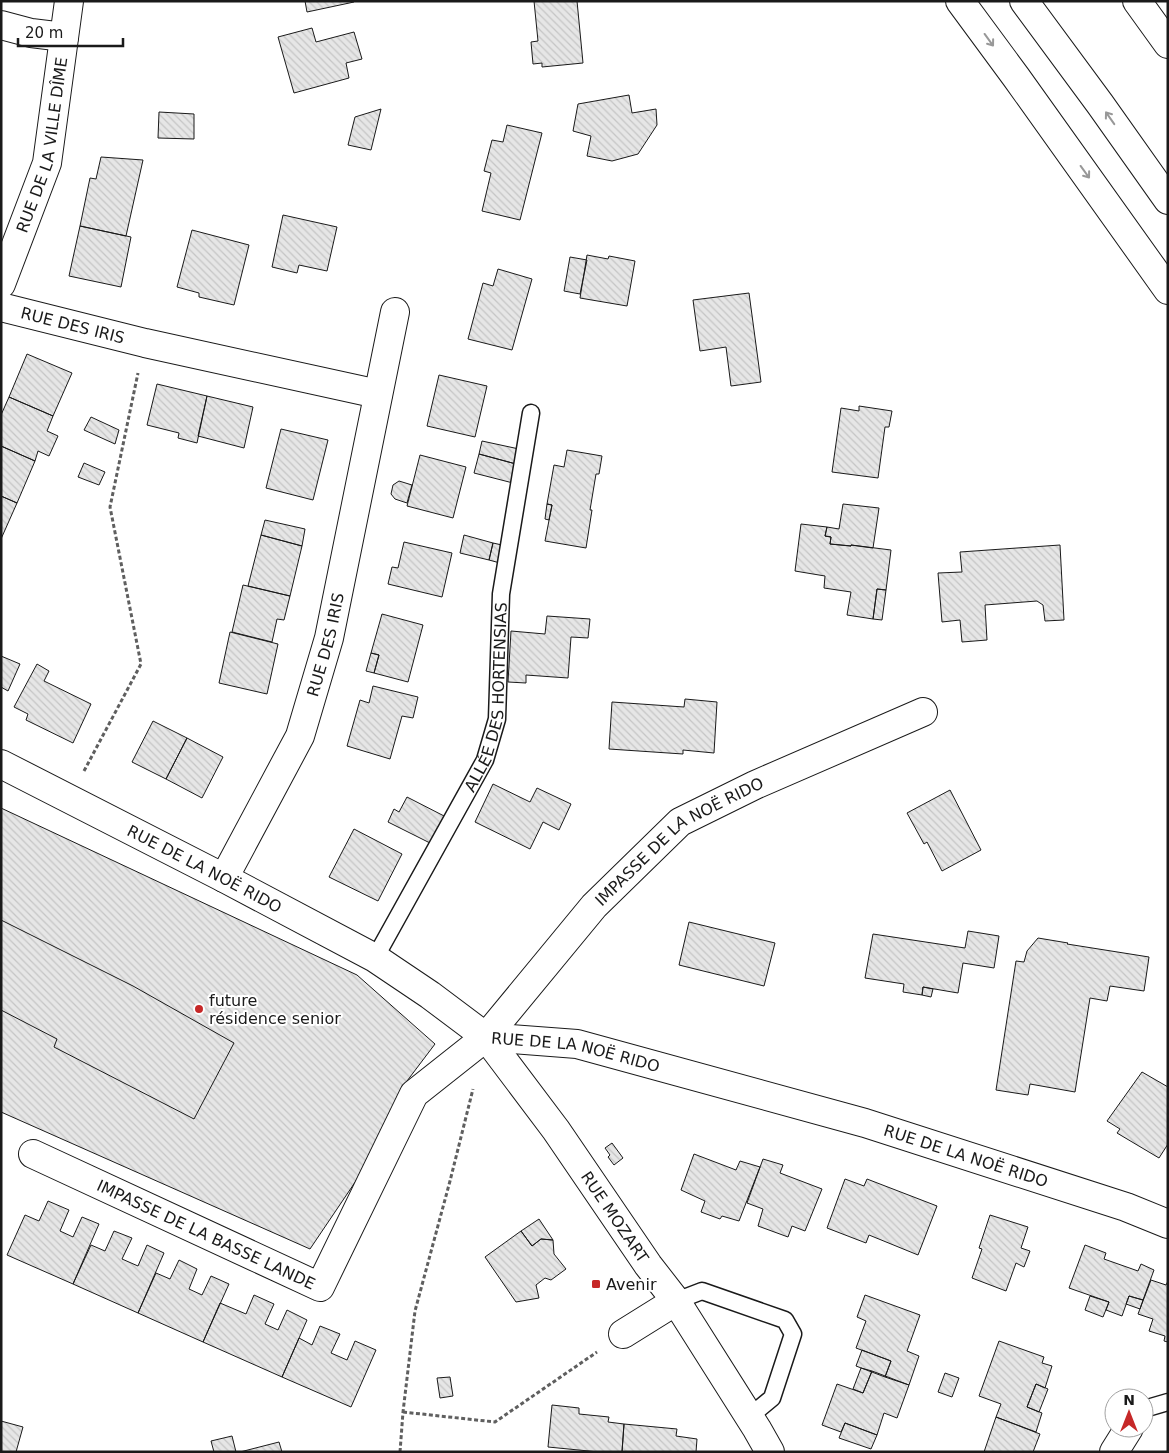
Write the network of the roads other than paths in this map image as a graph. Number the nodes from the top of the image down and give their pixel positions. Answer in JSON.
{"nodes":[{"id":1,"x":69,"y":1,"type":"edge"},
{"id":2,"x":960,"y":1,"type":"edge"},
{"id":3,"x":1024,"y":1,"type":"edge"},
{"id":4,"x":1137,"y":1,"type":"edge"},
{"id":5,"x":1,"y":25,"type":"edge"},
{"id":6,"x":64,"y":37,"type":"junction"},
{"id":7,"x":1168,"y":44,"type":"edge"},
{"id":8,"x":1168,"y":200,"type":"edge"},
{"id":9,"x":1,"y":284,"type":"edge"},
{"id":10,"x":1168,"y":290,"type":"edge"},
{"id":11,"x":1,"y":307,"type":"edge"},
{"id":12,"x":395,"y":312,"type":"dead end"},
{"id":13,"x":378,"y":394,"type":"junction"},
{"id":14,"x":531,"y":414,"type":"dead end"},
{"id":15,"x":923,"y":712,"type":"dead end"},
{"id":16,"x":1,"y":764,"type":"edge"},
{"id":17,"x":224,"y":878,"type":"junction"},
{"id":18,"x":375,"y":958,"type":"junction"},
{"id":19,"x":486,"y":1037,"type":"junction"},
{"id":20,"x":33,"y":1154,"type":"dead end"},
{"id":21,"x":1168,"y":1224,"type":"edge"},
{"id":22,"x":676,"y":1301,"type":"junction"},
{"id":23,"x":623,"y":1334,"type":"road end"},
{"id":24,"x":1168,"y":1402,"type":"edge"},
{"id":25,"x":1154,"y":1406,"type":"edge"},
{"id":26,"x":750,"y":1417,"type":"junction"},
{"id":27,"x":1123,"y":1438,"type":"edge"},
{"id":28,"x":770,"y":1452,"type":"edge"},
{"id":29,"x":1114,"y":1452,"type":"edge"}],
"edges":[{"from":1,"to":6,"type":"main road","name":"RUE DE LA VILLE DÎME"},
{"from":2,"to":10,"type":"main road","one_way":true},
{"from":8,"to":3,"type":"main road","one_way":true},
{"from":4,"to":7,"type":"main road"},
{"from":5,"to":6,"type":"main road"},
{"from":6,"to":9,"type":"main road","name":"RUE DE LA VILLE DÎME"},
{"from":11,"to":13,"type":"main road","name":"RUE DES IRIS"},
{"from":12,"to":13,"type":"main road","name":"RUE DES IRIS"},
{"from":13,"to":17,"type":"main road","name":"RUE DES IRIS"},
{"from":14,"to":18,"type":"lane","name":"ALLÉE DES HORTENSIAS"},
{"from":15,"to":19,"type":"main road","name":"IMPASSE DE LA NOË RIDO"},
{"from":16,"to":17,"type":"main road","name":"RUE DE LA NOË RIDO"},
{"from":17,"to":18,"type":"main road","name":"RUE DE LA NOË RIDO"},
{"from":18,"to":19,"type":"main road","name":"RUE DE LA NOË RIDO"},
{"from":19,"to":20,"type":"main road","name":"IMPASSE DE LA BASSE LANDE"},
{"from":19,"to":21,"type":"main road","name":"RUE DE LA NOË RIDO"},
{"from":19,"to":22,"type":"main road","name":"RUE MOZART"},
{"from":22,"to":23,"type":"main road"},
{"from":22,"to":26,"type":"main road","name":"RUE MOZART"},
{"from":22,"to":26,"type":"lane"},
{"from":24,"to":25,"type":"lane"},
{"from":26,"to":28,"type":"main road","name":"RUE MOZART"},
{"from":27,"to":29,"type":"main road"}]}
